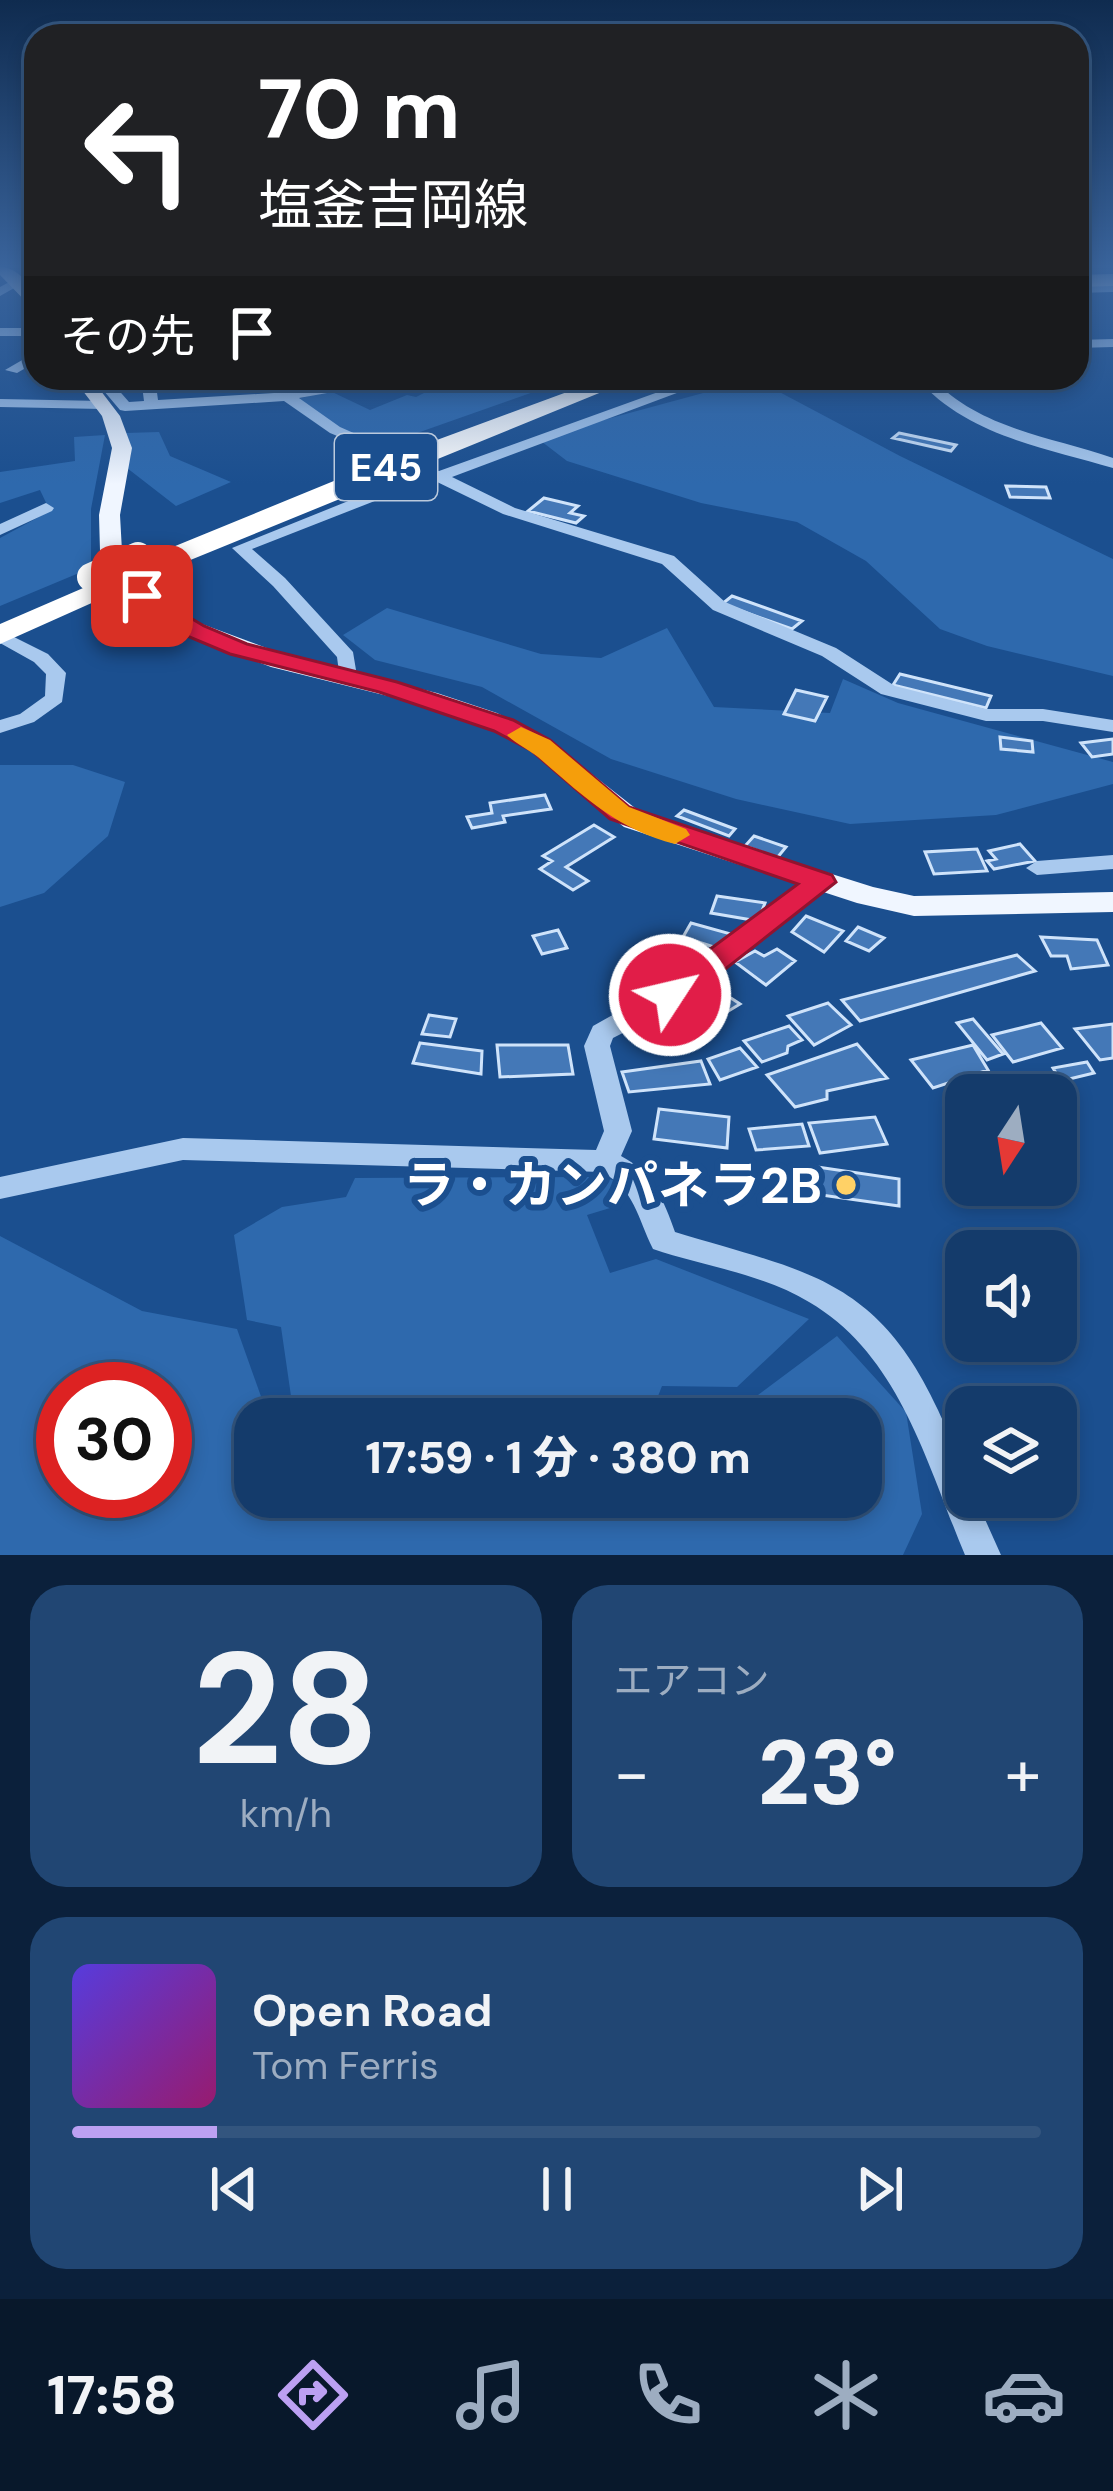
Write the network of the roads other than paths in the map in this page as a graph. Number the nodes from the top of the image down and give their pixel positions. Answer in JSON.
{"nodes":[{"id":1,"x":24,"y":363,"type":"edge"},
{"id":2,"x":12,"y":370,"type":"dead end"},
{"id":3,"x":91,"y":390,"type":"edge"},
{"id":4,"x":111,"y":390,"type":"edge"},
{"id":5,"x":150,"y":390,"type":"edge"},
{"id":6,"x":274,"y":390,"type":"edge"},
{"id":7,"x":314,"y":390,"type":"edge"},
{"id":8,"x":561,"y":390,"type":"edge"},
{"id":9,"x":594,"y":390,"type":"edge"},
{"id":10,"x":675,"y":390,"type":"edge"},
{"id":11,"x":938,"y":390,"type":"edge"},
{"id":12,"x":282,"y":397,"type":"junction"},
{"id":13,"x":0,"y":403,"type":"edge"},
{"id":14,"x":103,"y":405,"type":"junction"},
{"id":15,"x":152,"y":405,"type":"junction"},
{"id":16,"x":1113,"y":463,"type":"edge"},
{"id":17,"x":432,"y":473,"type":"junction"},
{"id":18,"x":46,"y":508,"type":"dead end"},
{"id":19,"x":0,"y":530,"type":"edge"},
{"id":20,"x":144,"y":561,"type":"junction"},
{"id":21,"x":97,"y":582,"type":"junction"},
{"id":22,"x":0,"y":617,"type":"edge"},
{"id":23,"x":0,"y":636,"type":"edge"},
{"id":24,"x":347,"y":676,"type":"junction"},
{"id":25,"x":1113,"y":726,"type":"edge"},
{"id":26,"x":0,"y":727,"type":"edge"},
{"id":27,"x":1113,"y":862,"type":"edge"},
{"id":28,"x":1037,"y":868,"type":"dead end"},
{"id":29,"x":821,"y":882,"type":"junction"},
{"id":30,"x":1113,"y":902,"type":"edge"},
{"id":31,"x":605,"y":1161,"type":"junction"},
{"id":32,"x":0,"y":1188,"type":"edge"},
{"id":33,"x":982,"y":1555,"type":"edge"}],
"edges":[{"from":1,"to":2,"type":"street"},
{"from":3,"to":14,"type":"main road"},
{"from":4,"to":15,"type":"street"},
{"from":5,"to":15,"type":"street"},
{"from":6,"to":12,"type":"street"},
{"from":7,"to":12,"type":"street"},
{"from":8,"to":20,"type":"highway","number":"E45"},
{"from":9,"to":20,"type":"highway","number":"E45"},
{"from":10,"to":17,"type":"street"},
{"from":11,"to":16,"type":"street"},
{"from":12,"to":15,"type":"street"},
{"from":12,"to":17,"type":"street","bridge":true},
{"from":13,"to":14,"type":"street"},
{"from":14,"to":24,"type":"main road"},
{"from":17,"to":24,"type":"street"},
{"from":17,"to":25,"type":"street"},
{"from":18,"to":19,"type":"street"},
{"from":20,"to":21,"type":"highway","number":"E45"},
{"from":21,"to":22,"type":"highway","number":"E45"},
{"from":21,"to":23,"type":"highway","number":"E45"},
{"from":23,"to":26,"type":"street"},
{"from":24,"to":29,"type":"main road"},
{"from":27,"to":28,"type":"street"},
{"from":29,"to":30,"type":"main road"},
{"from":29,"to":31,"type":"street"},
{"from":31,"to":32,"type":"street"},
{"from":31,"to":33,"type":"street"}]}
